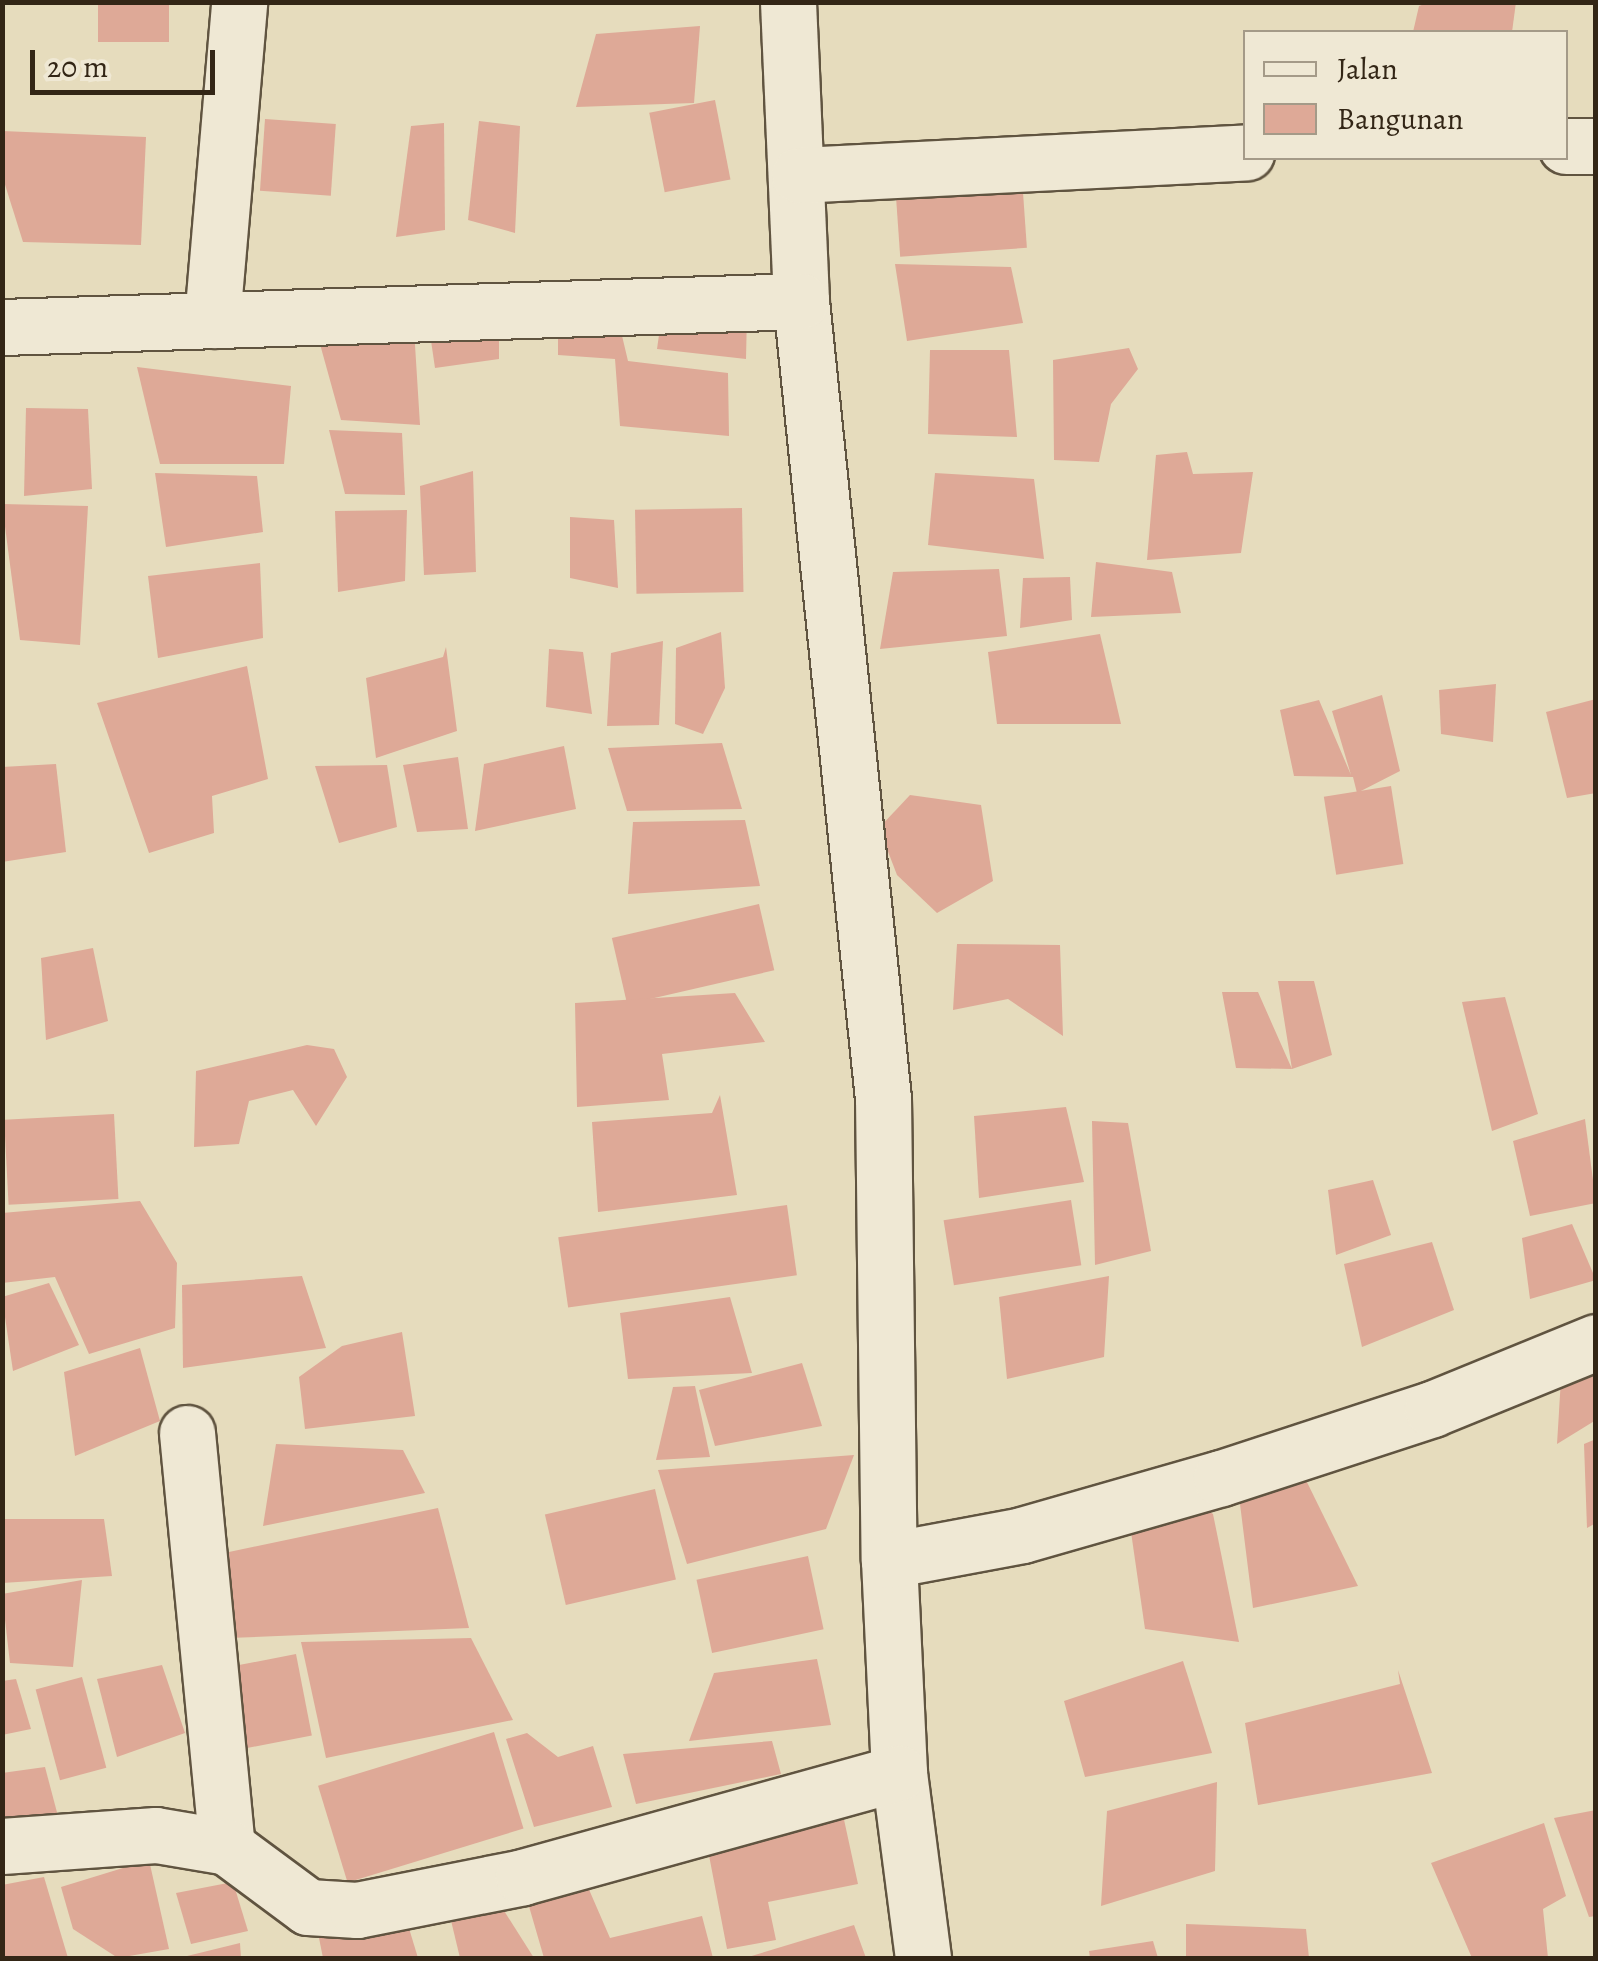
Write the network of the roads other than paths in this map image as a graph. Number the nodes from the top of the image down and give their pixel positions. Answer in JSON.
{"nodes":[{"id":1,"x":239,"y":2,"type":"edge"},
{"id":2,"x":788,"y":2,"type":"edge"},
{"id":3,"x":1568,"y":146,"type":"edge"},
{"id":4,"x":1596,"y":146,"type":"edge"},
{"id":5,"x":1243,"y":152,"type":"edge"},
{"id":6,"x":799,"y":175,"type":"junction"},
{"id":7,"x":801,"y":301,"type":"junction"},
{"id":8,"x":212,"y":320,"type":"junction"},
{"id":9,"x":2,"y":328,"type":"edge"},
{"id":10,"x":1596,"y":1342,"type":"edge"},
{"id":11,"x":188,"y":1433,"type":"dead end"},
{"id":12,"x":889,"y":1560,"type":"junction"},
{"id":13,"x":899,"y":1773,"type":"junction"},
{"id":14,"x":2,"y":1846,"type":"edge"},
{"id":15,"x":227,"y":1847,"type":"junction"},
{"id":16,"x":923,"y":1958,"type":"edge"}],
"edges":[{"from":1,"to":8,"type":"street"},
{"from":2,"to":6,"type":"street"},
{"from":3,"to":4,"type":"street"},
{"from":5,"to":6,"type":"street"},
{"from":6,"to":7,"type":"street"},
{"from":7,"to":8,"type":"street"},
{"from":7,"to":12,"type":"street"},
{"from":8,"to":9,"type":"street"},
{"from":10,"to":12,"type":"street"},
{"from":11,"to":15,"type":"street"},
{"from":12,"to":13,"type":"street"},
{"from":13,"to":15,"type":"street"},
{"from":13,"to":16,"type":"street"},
{"from":14,"to":15,"type":"street"}]}
